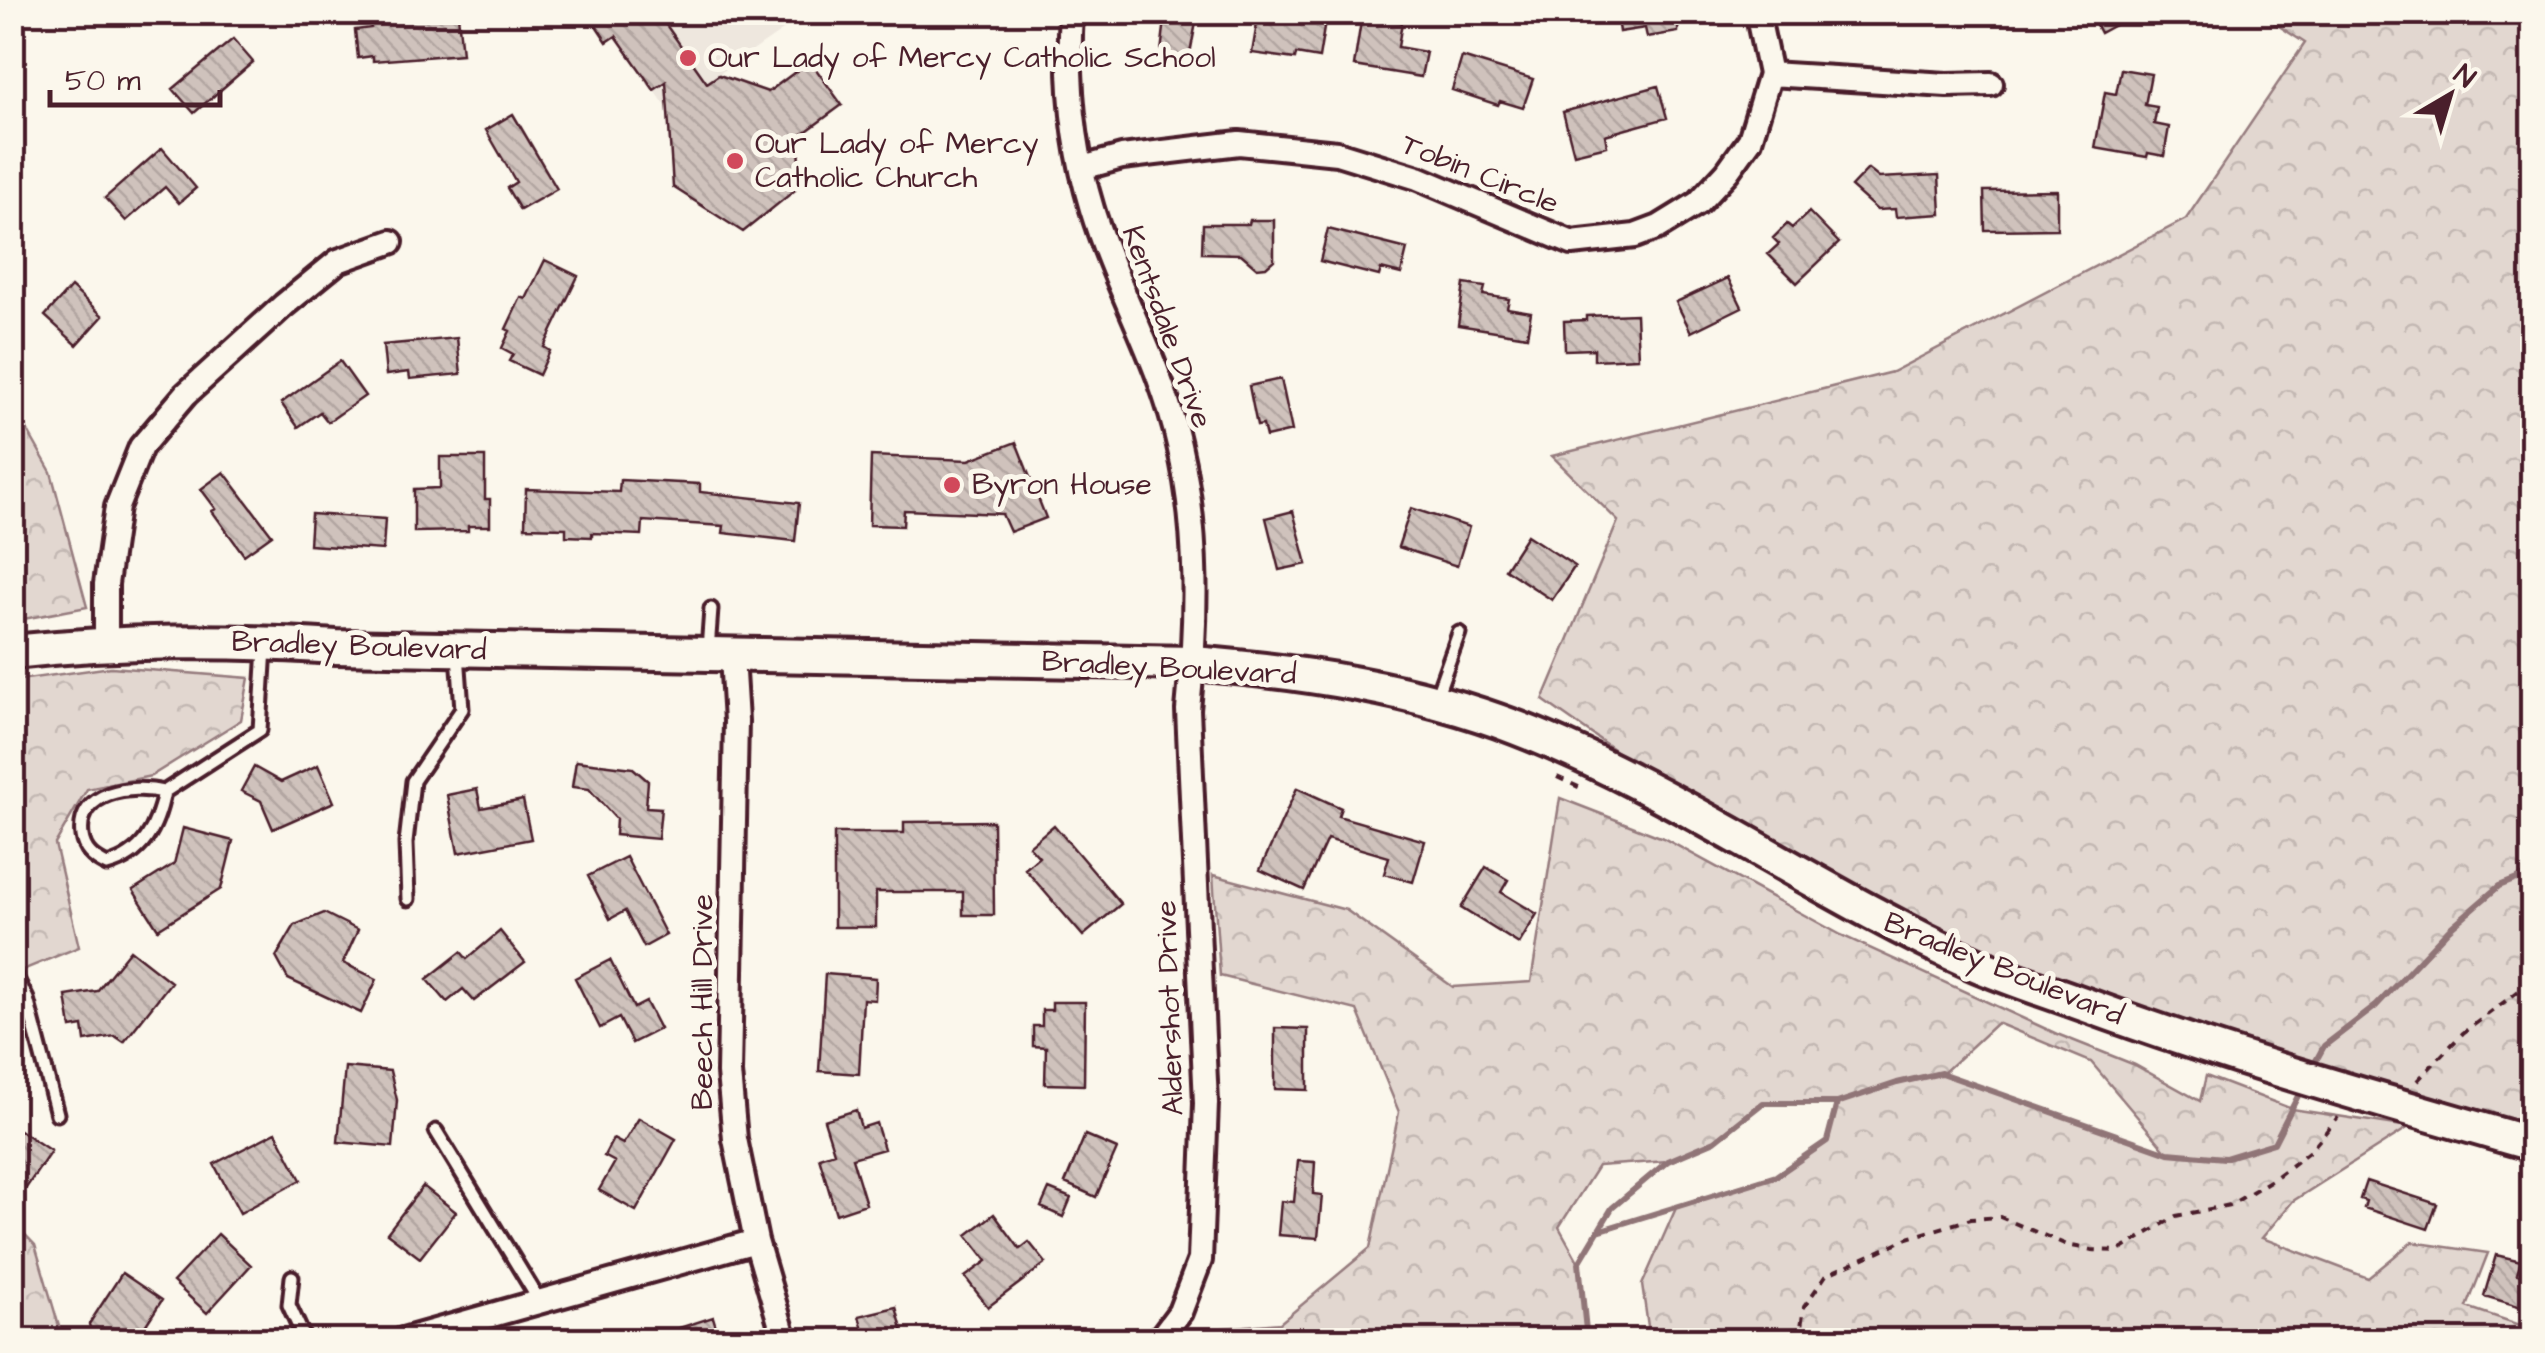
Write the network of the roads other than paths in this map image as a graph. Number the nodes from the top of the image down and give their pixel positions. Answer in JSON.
{"nodes":[{"id":1,"x":1071,"y":12,"type":"edge"},
{"id":2,"x":1757,"y":12,"type":"edge"},
{"id":3,"x":1770,"y":74,"type":"junction"},
{"id":4,"x":1991,"y":84,"type":"dead end"},
{"id":5,"x":1082,"y":168,"type":"junction"},
{"id":6,"x":392,"y":242,"type":"dead end"},
{"id":7,"x":711,"y":610,"type":"dead end"},
{"id":8,"x":1459,"y":633,"type":"dead end"},
{"id":9,"x":106,"y":642,"type":"junction"},
{"id":10,"x":266,"y":643,"type":"junction"},
{"id":11,"x":458,"y":650,"type":"junction"},
{"id":12,"x":12,"y":652,"type":"edge"},
{"id":13,"x":720,"y":656,"type":"junction"},
{"id":14,"x":1193,"y":663,"type":"junction"},
{"id":15,"x":1434,"y":702,"type":"junction"},
{"id":16,"x":164,"y":792,"type":"junction"},
{"id":17,"x":408,"y":899,"type":"dead end"},
{"id":18,"x":12,"y":970,"type":"edge"},
{"id":19,"x":56,"y":1114,"type":"dead end"},
{"id":20,"x":436,"y":1131,"type":"dead end"},
{"id":21,"x":2532,"y":1144,"type":"edge"},
{"id":22,"x":756,"y":1240,"type":"junction"},
{"id":23,"x":292,"y":1277,"type":"dead end"},
{"id":24,"x":540,"y":1302,"type":"junction"},
{"id":25,"x":305,"y":1340,"type":"edge"},
{"id":26,"x":403,"y":1340,"type":"edge"},
{"id":27,"x":785,"y":1340,"type":"edge"},
{"id":28,"x":1160,"y":1340,"type":"edge"}],
"edges":[{"from":1,"to":5,"type":"street","name":"Kentsdale Drive"},
{"from":2,"to":3,"type":"street","name":"Tobin Circle"},
{"from":3,"to":4,"type":"street"},
{"from":3,"to":5,"type":"street","name":"Tobin Circle"},
{"from":5,"to":14,"type":"street","name":"Kentsdale Drive"},
{"from":6,"to":9,"type":"street"},
{"from":7,"to":13,"type":"lane"},
{"from":8,"to":15,"type":"lane"},
{"from":9,"to":10,"type":"main road","name":"Bradley Boulevard"},
{"from":9,"to":12,"type":"main road","name":"Bradley Boulevard"},
{"from":10,"to":11,"type":"main road","name":"Bradley Boulevard"},
{"from":10,"to":16,"type":"lane"},
{"from":11,"to":13,"type":"main road","name":"Bradley Boulevard"},
{"from":11,"to":17,"type":"lane"},
{"from":13,"to":14,"type":"main road","name":"Bradley Boulevard"},
{"from":13,"to":22,"type":"street","name":"Beech Hill Drive"},
{"from":14,"to":15,"type":"main road","name":"Bradley Boulevard"},
{"from":14,"to":28,"type":"street","name":"Aldershot Drive"},
{"from":15,"to":21,"type":"main road","name":"Bradley Boulevard"},
{"from":16,"to":16,"type":"lane"},
{"from":18,"to":19,"type":"lane"},
{"from":20,"to":24,"type":"lane"},
{"from":22,"to":24,"type":"street"},
{"from":22,"to":27,"type":"street","name":"Beech Hill Drive"},
{"from":23,"to":25,"type":"lane"},
{"from":24,"to":26,"type":"street"}]}
